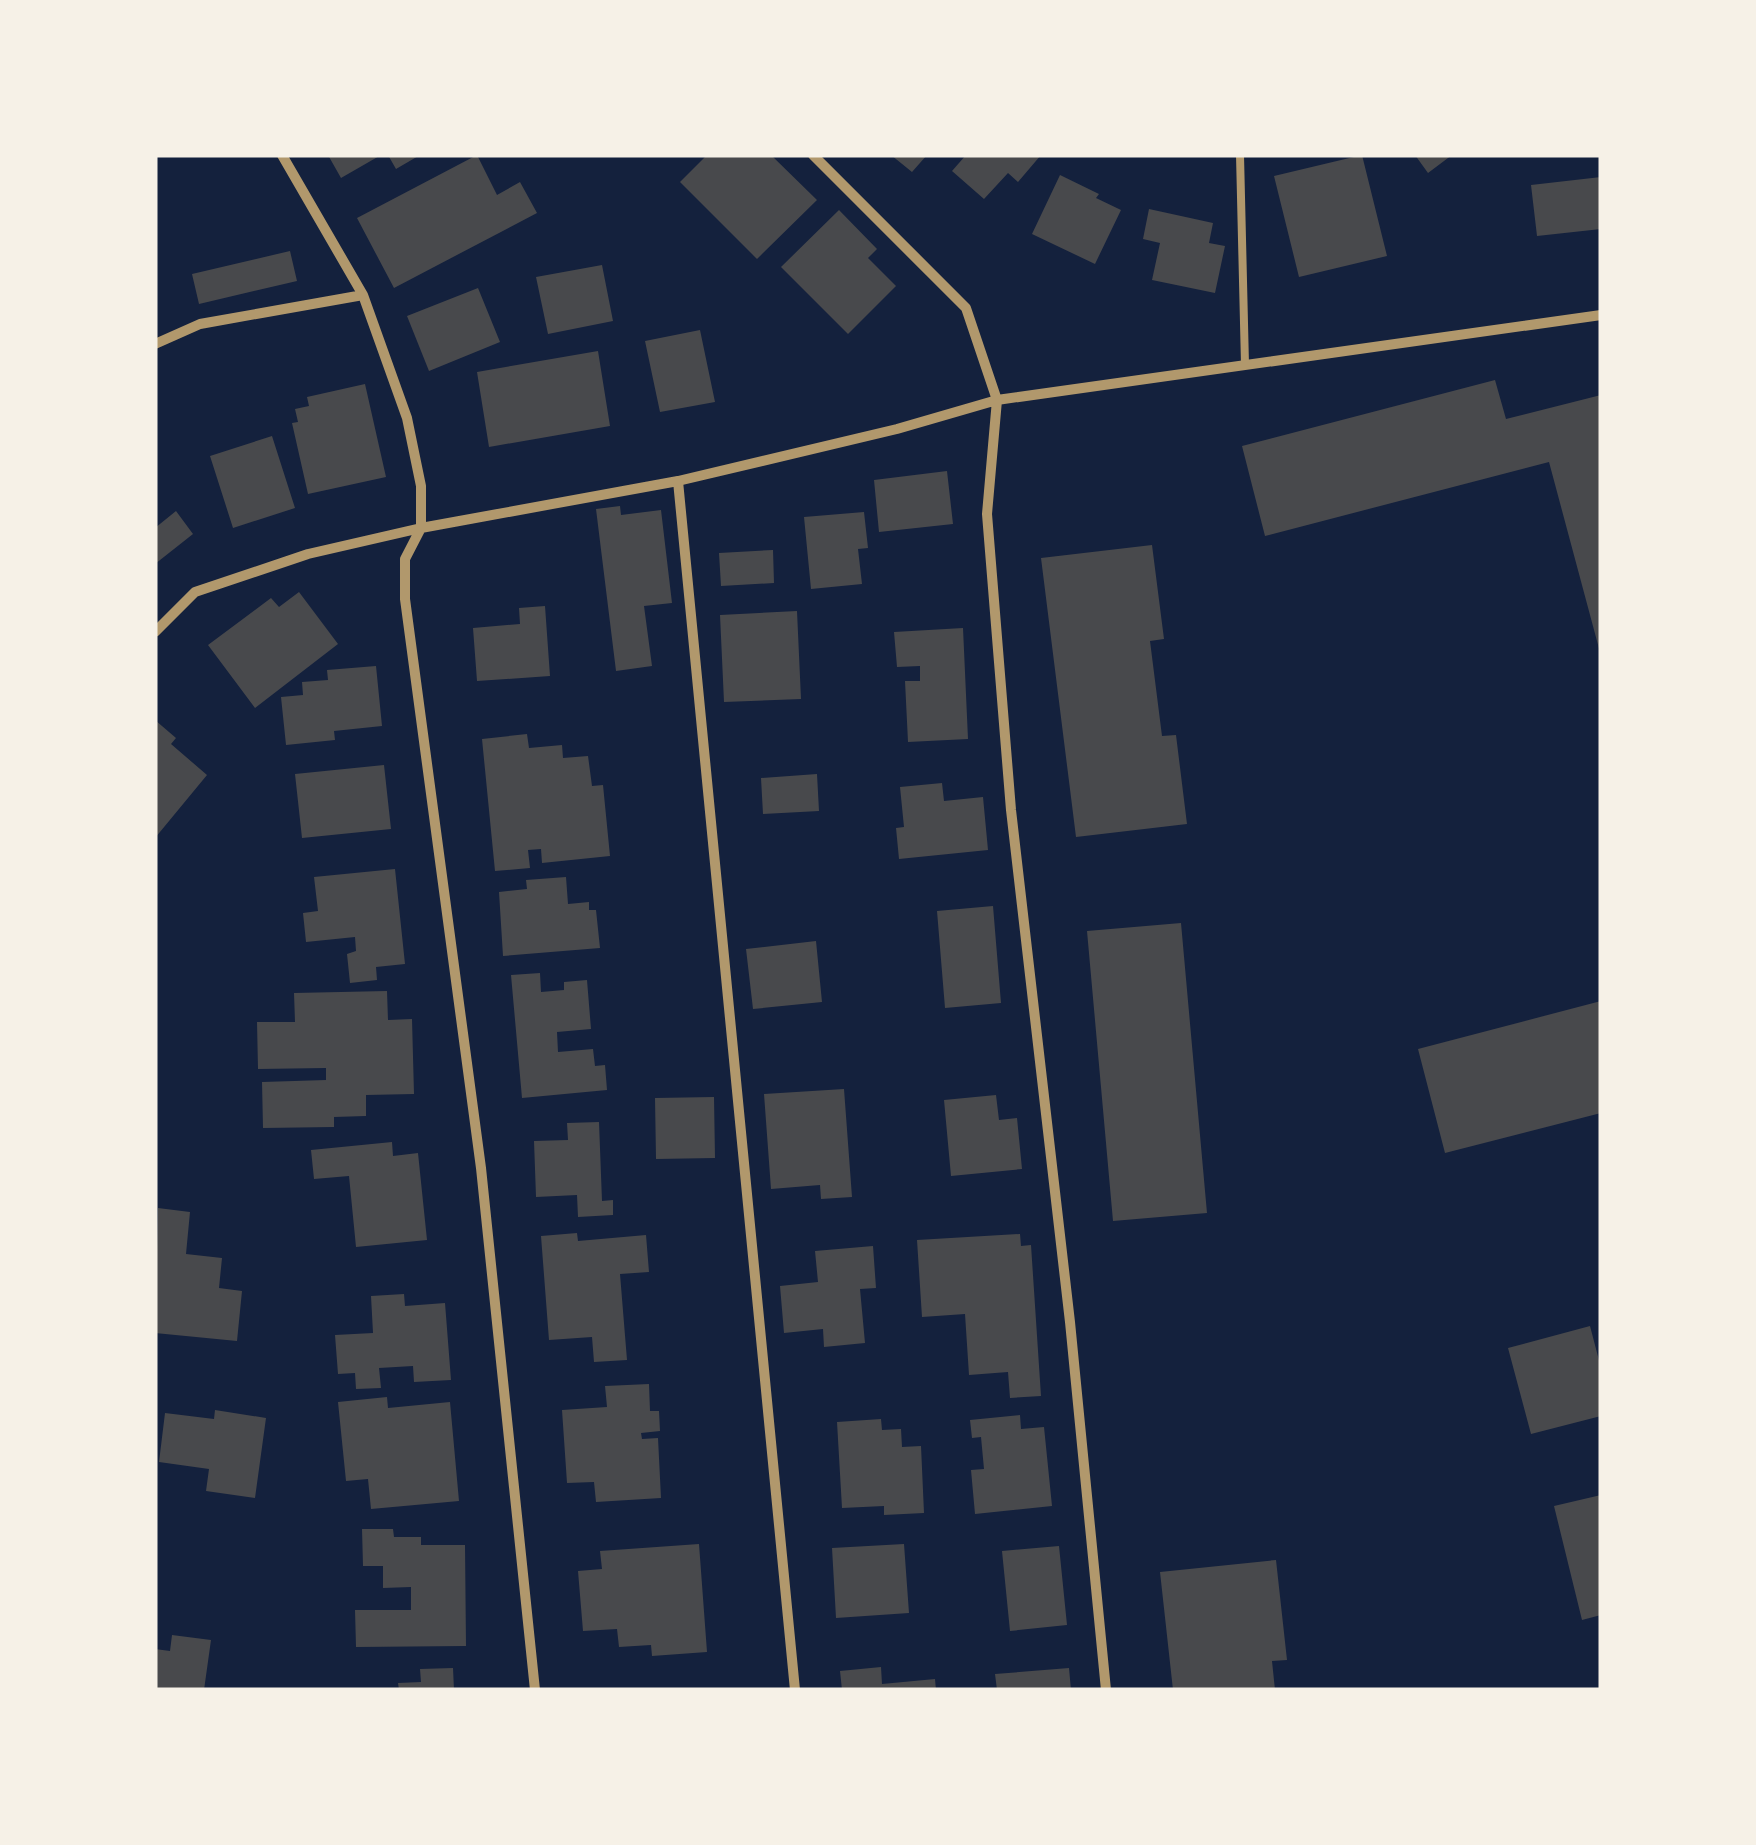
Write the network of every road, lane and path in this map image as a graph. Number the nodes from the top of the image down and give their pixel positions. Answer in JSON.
{"nodes":[{"id":1,"x":282,"y":155,"type":"edge"},
{"id":2,"x":813,"y":155,"type":"edge"},
{"id":3,"x":1240,"y":155,"type":"edge"},
{"id":4,"x":363,"y":296,"type":"junction"},
{"id":5,"x":1601,"y":315,"type":"edge"},
{"id":6,"x":155,"y":344,"type":"edge"},
{"id":7,"x":1245,"y":366,"type":"junction"},
{"id":8,"x":997,"y":400,"type":"junction"},
{"id":9,"x":678,"y":481,"type":"junction"},
{"id":10,"x":421,"y":528,"type":"junction"},
{"id":11,"x":155,"y":632,"type":"edge"},
{"id":12,"x":534,"y":1690,"type":"edge"},
{"id":13,"x":794,"y":1690,"type":"edge"},
{"id":14,"x":1106,"y":1690,"type":"edge"}],
"edges":[{"from":1,"to":4,"type":"street"},
{"from":2,"to":8,"type":"street"},
{"from":3,"to":7,"type":"lane"},
{"from":4,"to":6,"type":"street"},
{"from":4,"to":10,"type":"street"},
{"from":5,"to":7,"type":"street"},
{"from":7,"to":8,"type":"street"},
{"from":8,"to":9,"type":"street"},
{"from":8,"to":14,"type":"street"},
{"from":9,"to":10,"type":"street"},
{"from":9,"to":13,"type":"street"},
{"from":10,"to":11,"type":"street"},
{"from":10,"to":12,"type":"street"}]}
